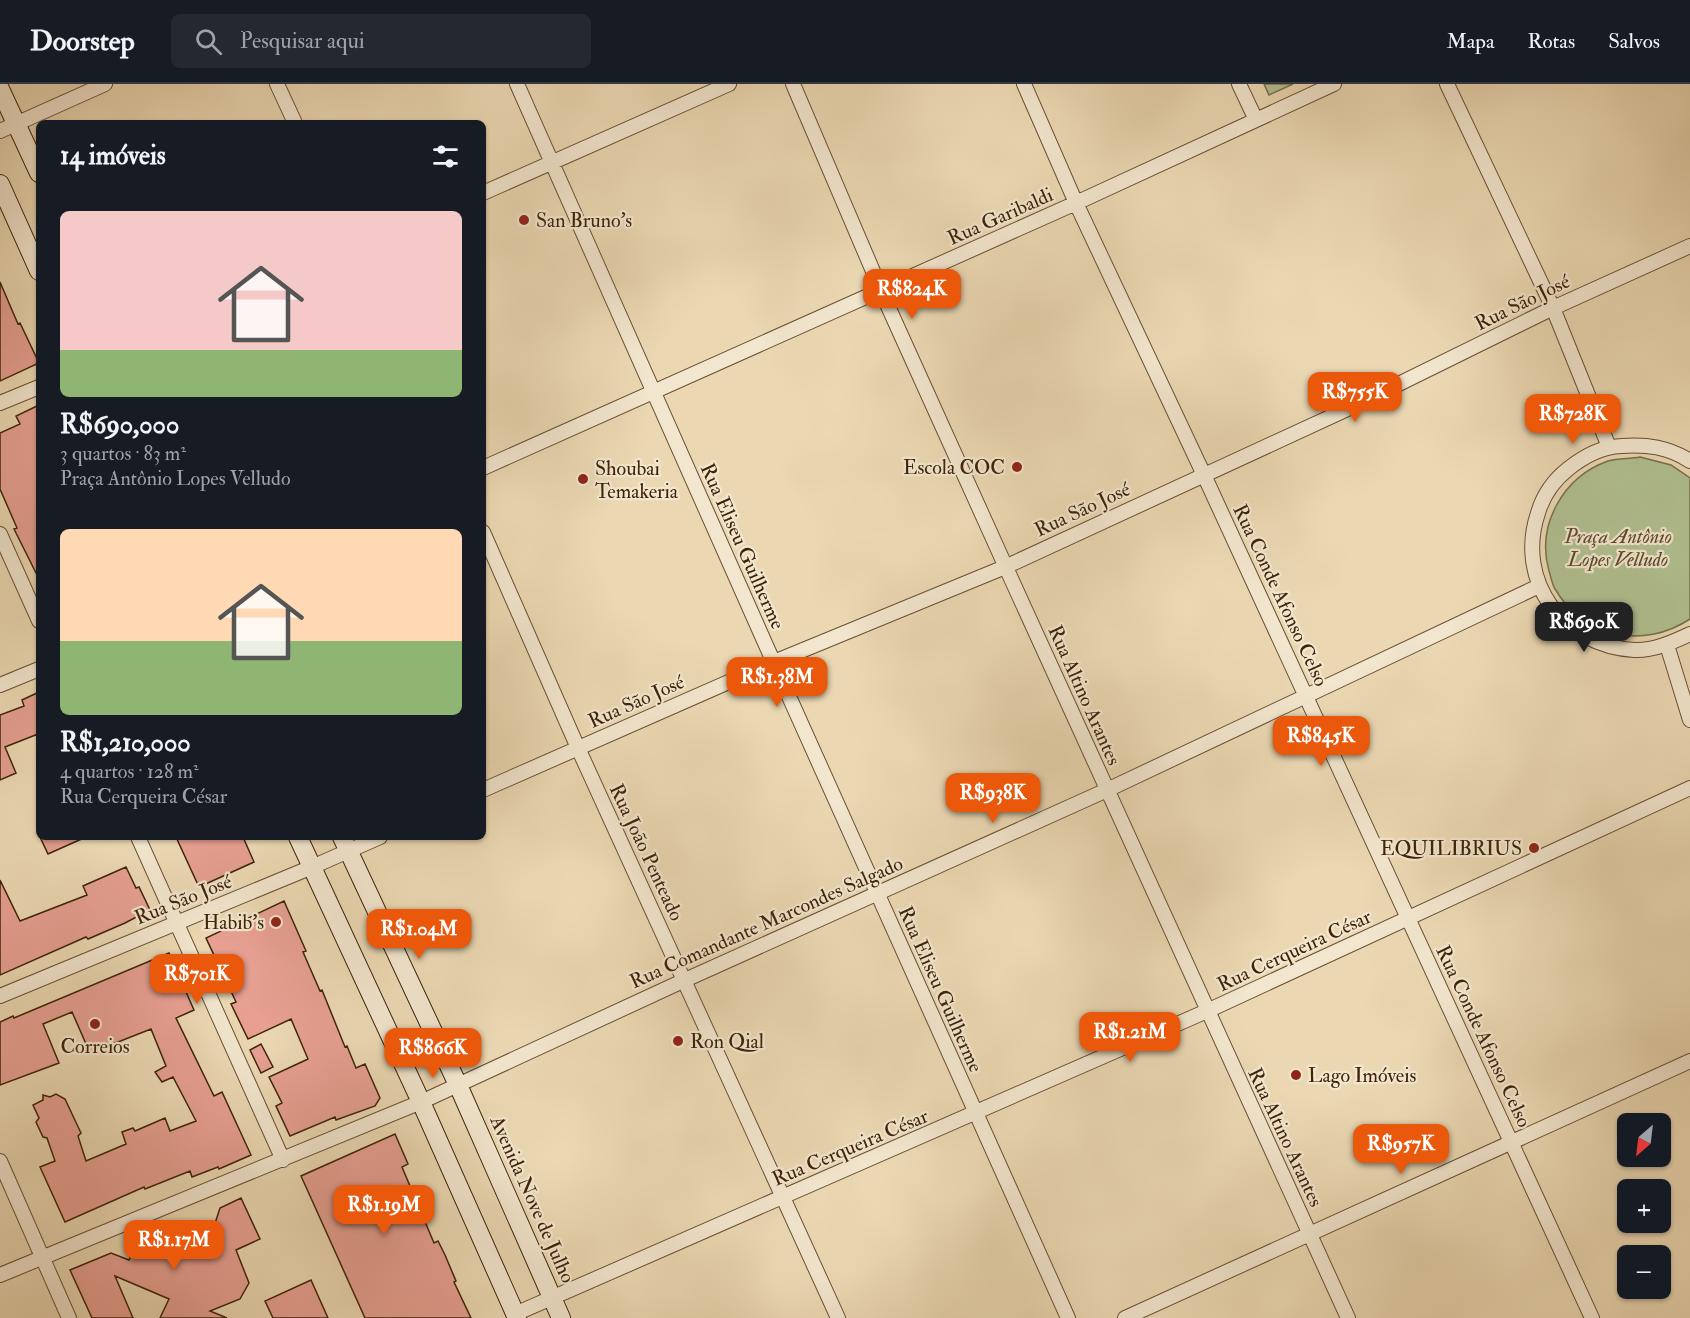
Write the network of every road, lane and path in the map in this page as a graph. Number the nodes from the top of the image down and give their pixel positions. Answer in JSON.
{"nodes":[{"id":1,"x":105,"y":84,"type":"edge"},
{"id":2,"x":277,"y":84,"type":"edge"},
{"id":3,"x":517,"y":84,"type":"edge"},
{"id":4,"x":729,"y":84,"type":"edge"},
{"id":5,"x":793,"y":84,"type":"edge"},
{"id":6,"x":1024,"y":84,"type":"edge"},
{"id":7,"x":1239,"y":84,"type":"edge"},
{"id":8,"x":1334,"y":84,"type":"edge"},
{"id":9,"x":1447,"y":84,"type":"edge"},
{"id":10,"x":0,"y":89,"type":"edge"},
{"id":11,"x":294,"y":120,"type":"edge"},
{"id":12,"x":1256,"y":120,"type":"junction"},
{"id":13,"x":8,"y":127,"type":"edge"},
{"id":14,"x":553,"y":162,"type":"junction"},
{"id":15,"x":36,"y":169,"type":"edge"},
{"id":16,"x":0,"y":184,"type":"edge"},
{"id":17,"x":486,"y":191,"type":"edge"},
{"id":18,"x":1076,"y":204,"type":"junction"},
{"id":19,"x":1690,"y":246,"type":"edge"},
{"id":20,"x":36,"y":264,"type":"edge"},
{"id":21,"x":881,"y":289,"type":"junction"},
{"id":22,"x":1553,"y":308,"type":"junction"},
{"id":23,"x":36,"y":388,"type":"edge"},
{"id":24,"x":654,"y":391,"type":"junction"},
{"id":25,"x":0,"y":403,"type":"edge"},
{"id":26,"x":1609,"y":447,"type":"junction"},
{"id":27,"x":1690,"y":461,"type":"edge"},
{"id":28,"x":486,"y":467,"type":"edge"},
{"id":29,"x":1204,"y":475,"type":"junction"},
{"id":30,"x":0,"y":534,"type":"edge"},
{"id":31,"x":486,"y":539,"type":"edge"},
{"id":32,"x":1005,"y":567,"type":"junction"},
{"id":33,"x":1539,"y":586,"type":"junction"},
{"id":34,"x":36,"y":614,"type":"edge"},
{"id":35,"x":1690,"y":634,"type":"edge"},
{"id":36,"x":1668,"y":645,"type":"junction"},
{"id":37,"x":774,"y":662,"type":"junction"},
{"id":38,"x":36,"y":670,"type":"edge"},
{"id":39,"x":0,"y":685,"type":"edge"},
{"id":40,"x":1306,"y":697,"type":"junction"},
{"id":41,"x":1690,"y":720,"type":"edge"},
{"id":42,"x":578,"y":748,"type":"junction"},
{"id":43,"x":1690,"y":788,"type":"edge"},
{"id":44,"x":486,"y":789,"type":"edge"},
{"id":45,"x":1107,"y":790,"type":"junction"},
{"id":46,"x":139,"y":840,"type":"edge"},
{"id":47,"x":299,"y":840,"type":"edge"},
{"id":48,"x":365,"y":840,"type":"edge"},
{"id":49,"x":345,"y":844,"type":"edge"},
{"id":50,"x":312,"y":867,"type":"junction"},
{"id":51,"x":876,"y":893,"type":"junction"},
{"id":52,"x":1408,"y":919,"type":"junction"},
{"id":53,"x":177,"y":922,"type":"junction"},
{"id":54,"x":685,"y":980,"type":"junction"},
{"id":55,"x":0,"y":996,"type":"edge"},
{"id":56,"x":1207,"y":1011,"type":"junction"},
{"id":57,"x":1690,"y":1061,"type":"edge"},
{"id":58,"x":458,"y":1085,"type":"junction"},
{"id":59,"x":422,"y":1102,"type":"junction"},
{"id":60,"x":976,"y":1114,"type":"junction"},
{"id":61,"x":1511,"y":1142,"type":"junction"},
{"id":62,"x":283,"y":1160,"type":"junction"},
{"id":63,"x":0,"y":1161,"type":"edge"},
{"id":64,"x":782,"y":1198,"type":"junction"},
{"id":65,"x":1309,"y":1234,"type":"junction"},
{"id":66,"x":42,"y":1257,"type":"junction"},
{"id":67,"x":0,"y":1275,"type":"edge"},
{"id":68,"x":552,"y":1298,"type":"junction"},
{"id":69,"x":516,"y":1316,"type":"edge"},
{"id":70,"x":69,"y":1318,"type":"edge"},
{"id":71,"x":561,"y":1318,"type":"edge"},
{"id":72,"x":838,"y":1318,"type":"edge"},
{"id":73,"x":1068,"y":1318,"type":"edge"},
{"id":74,"x":1125,"y":1318,"type":"edge"},
{"id":75,"x":1348,"y":1318,"type":"edge"},
{"id":76,"x":1592,"y":1318,"type":"edge"}],
"edges":[{"from":1,"to":13,"type":"street"},
{"from":2,"to":11,"type":"street"},
{"from":3,"to":14,"type":"street","name":"Rua Eliseu Guilherme"},
{"from":4,"to":14,"type":"street"},
{"from":5,"to":21,"type":"street","name":"Rua Altino Arantes"},
{"from":6,"to":18,"type":"street","name":"Rua Conde Afonso Celso"},
{"from":7,"to":12,"type":"street"},
{"from":8,"to":12,"type":"street","name":"Rua Garibaldi"},
{"from":9,"to":22,"type":"street"},
{"from":10,"to":13,"type":"main road"},
{"from":12,"to":18,"type":"street","name":"Rua Garibaldi"},
{"from":13,"to":15,"type":"main road"},
{"from":14,"to":17,"type":"street"},
{"from":14,"to":24,"type":"street","name":"Rua Eliseu Guilherme"},
{"from":16,"to":20,"type":"main road"},
{"from":18,"to":21,"type":"street","name":"Rua Garibaldi"},
{"from":18,"to":29,"type":"street","name":"Rua Conde Afonso Celso"},
{"from":19,"to":22,"type":"street","name":"Rua São José"},
{"from":21,"to":24,"type":"street","name":"Rua Garibaldi"},
{"from":21,"to":32,"type":"street","name":"Rua Altino Arantes"},
{"from":22,"to":26,"type":"street"},
{"from":22,"to":29,"type":"street","name":"Rua São José"},
{"from":23,"to":25,"type":"street"},
{"from":24,"to":28,"type":"street","name":"Rua Garibaldi"},
{"from":24,"to":37,"type":"street","name":"Rua Eliseu Guilherme"},
{"from":26,"to":27,"type":"street"},
{"from":26,"to":33,"type":"street"},
{"from":29,"to":32,"type":"street","name":"Rua São José"},
{"from":29,"to":40,"type":"street","name":"Rua Conde Afonso Celso"},
{"from":30,"to":34,"type":"street"},
{"from":31,"to":42,"type":"street","name":"Rua João Penteado"},
{"from":32,"to":37,"type":"street","name":"Rua São José"},
{"from":32,"to":45,"type":"street","name":"Rua Altino Arantes"},
{"from":33,"to":36,"type":"street"},
{"from":33,"to":40,"type":"street","name":"Rua Comandante Marcondes Salgado"},
{"from":35,"to":36,"type":"street"},
{"from":36,"to":41,"type":"street"},
{"from":37,"to":42,"type":"street","name":"Rua São José"},
{"from":37,"to":51,"type":"street","name":"Rua Eliseu Guilherme"},
{"from":38,"to":39,"type":"street"},
{"from":40,"to":45,"type":"street","name":"Rua Comandante Marcondes Salgado"},
{"from":40,"to":52,"type":"street","name":"Rua Conde Afonso Celso"},
{"from":42,"to":44,"type":"street","name":"Rua São José"},
{"from":42,"to":54,"type":"street","name":"Rua João Penteado"},
{"from":43,"to":52,"type":"street","name":"Rua Cerqueira César"},
{"from":45,"to":51,"type":"street","name":"Rua Comandante Marcondes Salgado"},
{"from":45,"to":56,"type":"street","name":"Rua Altino Arantes"},
{"from":46,"to":53,"type":"street"},
{"from":47,"to":50,"type":"main road"},
{"from":48,"to":49,"type":"street","name":"Rua São José"},
{"from":49,"to":50,"type":"street","name":"Rua São José"},
{"from":49,"to":58,"type":"main road","name":"Avenida Nove de Julho"},
{"from":50,"to":53,"type":"street","name":"Rua São José"},
{"from":50,"to":59,"type":"main road"},
{"from":51,"to":54,"type":"street","name":"Rua Comandante Marcondes Salgado"},
{"from":51,"to":60,"type":"street","name":"Rua Eliseu Guilherme"},
{"from":52,"to":56,"type":"street","name":"Rua Cerqueira César"},
{"from":52,"to":61,"type":"street","name":"Rua Conde Afonso Celso"},
{"from":53,"to":55,"type":"street","name":"Rua São José"},
{"from":53,"to":62,"type":"street"},
{"from":54,"to":58,"type":"street","name":"Rua Comandante Marcondes Salgado"},
{"from":54,"to":64,"type":"street","name":"Rua João Penteado"},
{"from":56,"to":60,"type":"street","name":"Rua Cerqueira César"},
{"from":56,"to":65,"type":"street","name":"Rua Altino Arantes"},
{"from":57,"to":61,"type":"street"},
{"from":58,"to":59,"type":"street","name":"Rua Comandante Marcondes Salgado"},
{"from":58,"to":68,"type":"main road","name":"Avenida Nove de Julho"},
{"from":59,"to":62,"type":"street","name":"Rua Comandante Marcondes Salgado"},
{"from":59,"to":69,"type":"main road"},
{"from":60,"to":64,"type":"street","name":"Rua Cerqueira César"},
{"from":60,"to":73,"type":"street","name":"Rua Eliseu Guilherme"},
{"from":61,"to":65,"type":"street"},
{"from":61,"to":76,"type":"street","name":"Rua Conde Afonso Celso"},
{"from":62,"to":66,"type":"street","name":"Rua Comandante Marcondes Salgado"},
{"from":63,"to":66,"type":"street"},
{"from":64,"to":68,"type":"street","name":"Rua Cerqueira César"},
{"from":64,"to":72,"type":"street","name":"Rua João Penteado"},
{"from":65,"to":74,"type":"street"},
{"from":65,"to":75,"type":"street","name":"Rua Altino Arantes"},
{"from":66,"to":67,"type":"street","name":"Rua Comandante Marcondes Salgado"},
{"from":66,"to":70,"type":"street"},
{"from":68,"to":69,"type":"street","name":"Rua Cerqueira César"},
{"from":68,"to":71,"type":"main road","name":"Avenida Nove de Julho"}]}
